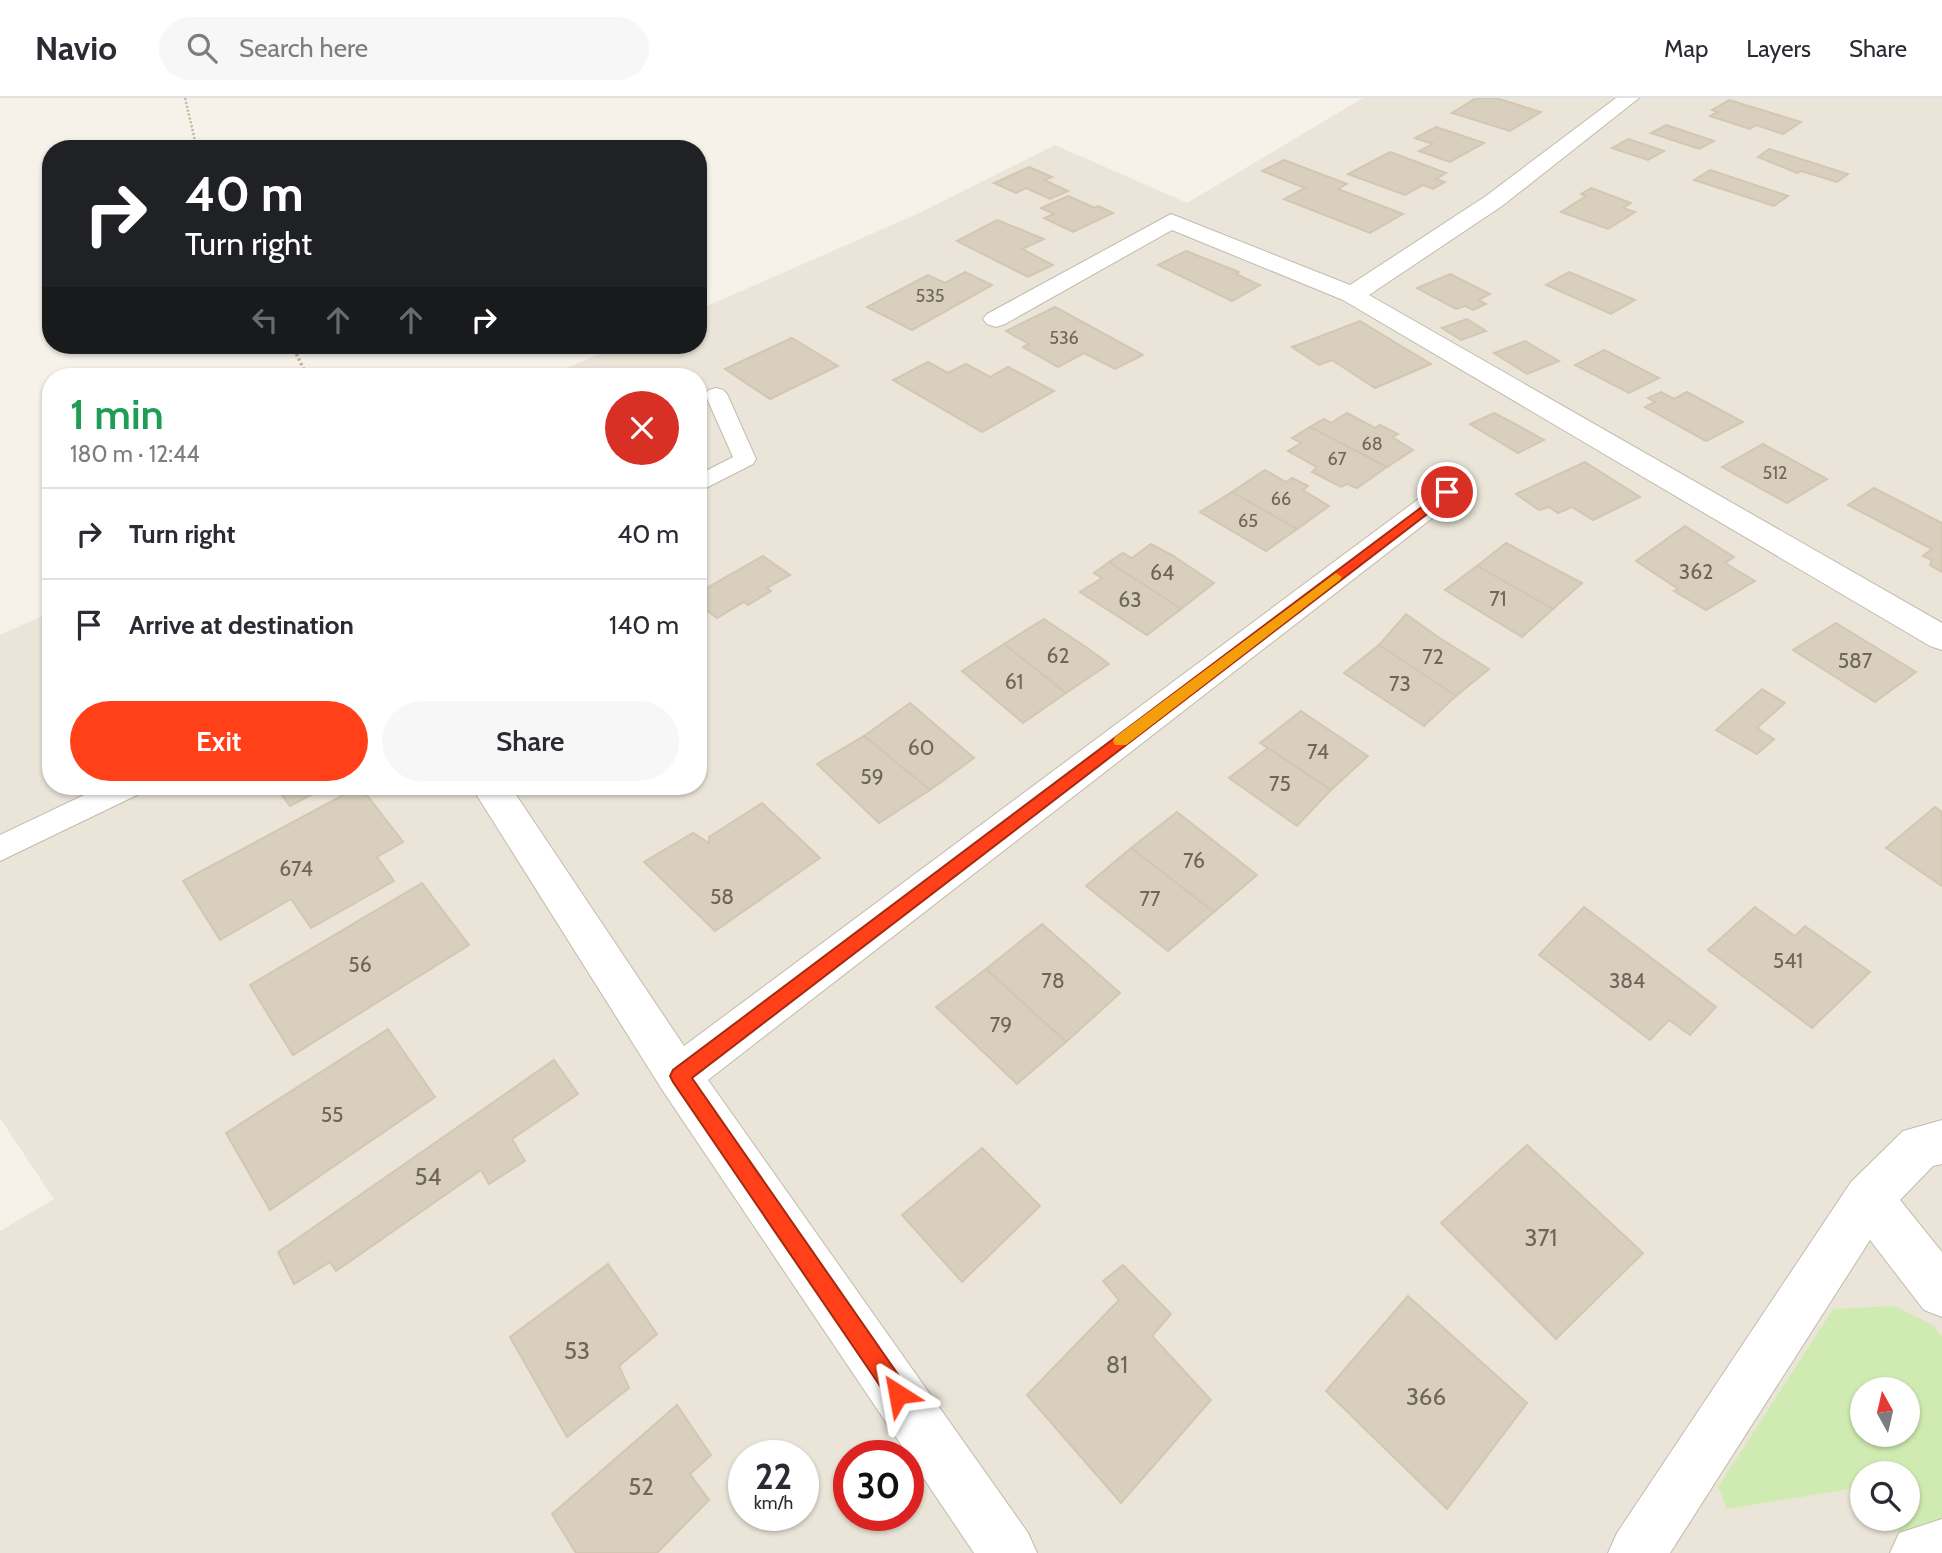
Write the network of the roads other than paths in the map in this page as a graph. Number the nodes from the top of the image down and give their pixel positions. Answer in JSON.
{"nodes":[{"id":1,"x":1629,"y":98,"type":"edge"},
{"id":2,"x":1352,"y":295,"type":"junction"},
{"id":3,"x":996,"y":319,"type":"dead end"},
{"id":4,"x":716,"y":394,"type":"dead end"},
{"id":5,"x":707,"y":480,"type":"edge"},
{"id":6,"x":1447,"y":492,"type":"dead end"},
{"id":7,"x":1942,"y":638,"type":"edge"},
{"id":8,"x":111,"y":795,"type":"edge"},
{"id":9,"x":496,"y":795,"type":"edge"},
{"id":10,"x":0,"y":849,"type":"edge"},
{"id":11,"x":680,"y":1076,"type":"junction"},
{"id":12,"x":1942,"y":1142,"type":"edge"},
{"id":13,"x":1868,"y":1199,"type":"junction"},
{"id":14,"x":1942,"y":1292,"type":"edge"},
{"id":15,"x":1942,"y":1548,"type":"edge"},
{"id":16,"x":1008,"y":1553,"type":"edge"},
{"id":17,"x":1637,"y":1553,"type":"edge"},
{"id":18,"x":1919,"y":1553,"type":"edge"}],
"edges":[{"from":1,"to":2,"type":"street"},
{"from":2,"to":3,"type":"street"},
{"from":2,"to":7,"type":"street"},
{"from":4,"to":5,"type":"lane"},
{"from":6,"to":11,"type":"street"},
{"from":8,"to":10,"type":"lane"},
{"from":9,"to":11,"type":"street"},
{"from":11,"to":16,"type":"street"},
{"from":12,"to":13,"type":"street"},
{"from":13,"to":14,"type":"street"},
{"from":13,"to":17,"type":"street"},
{"from":15,"to":18,"type":"street"}]}
